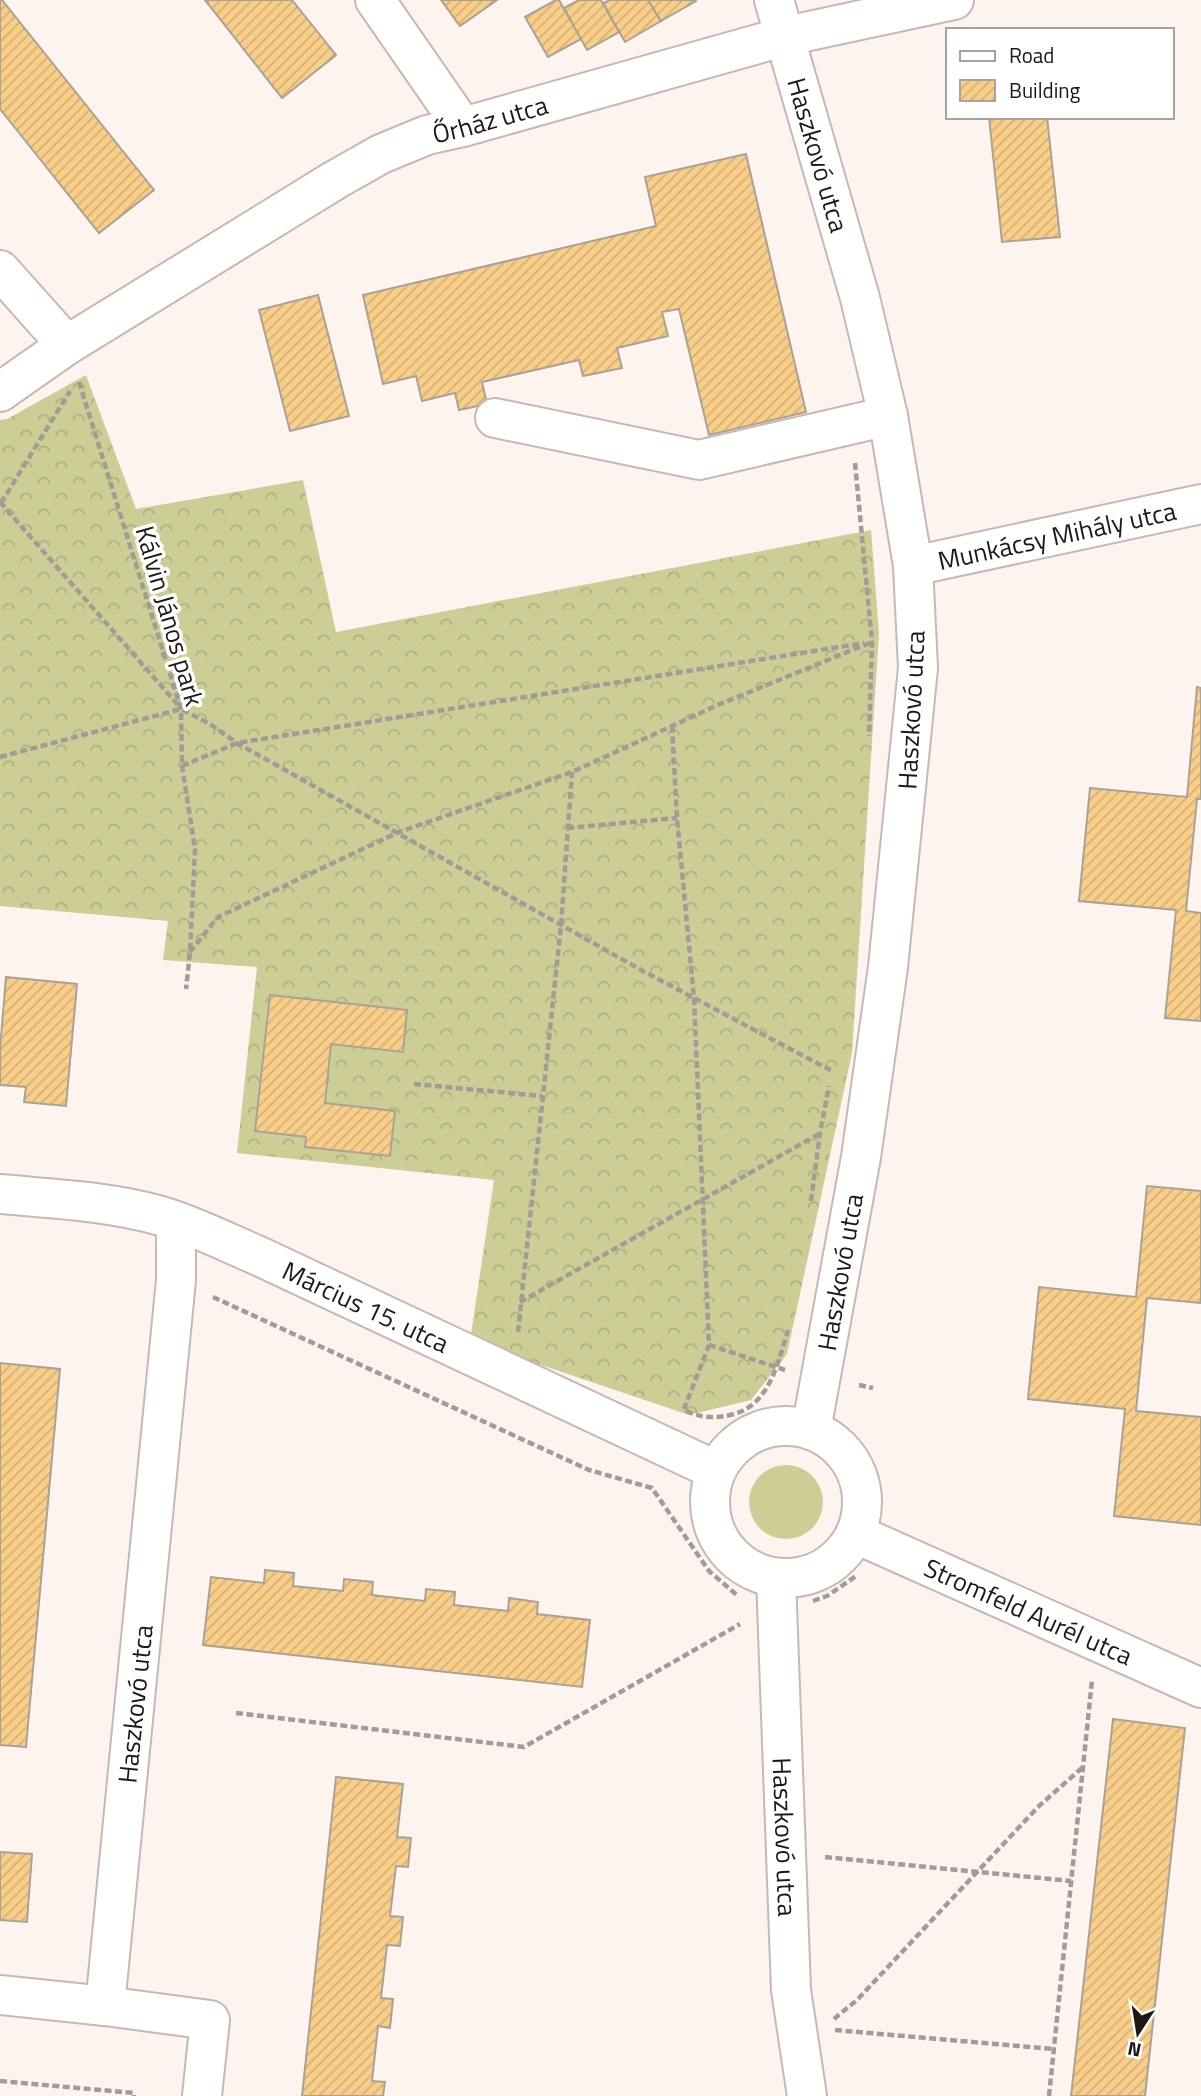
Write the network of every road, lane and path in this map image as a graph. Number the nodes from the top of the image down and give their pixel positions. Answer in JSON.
{"nodes":[{"id":1,"x":375,"y":0,"type":"edge"},
{"id":2,"x":774,"y":0,"type":"edge"},
{"id":3,"x":936,"y":2,"type":"edge"},
{"id":4,"x":786,"y":36,"type":"junction"},
{"id":5,"x":464,"y":127,"type":"junction"},
{"id":6,"x":0,"y":270,"type":"edge"},
{"id":7,"x":73,"y":362,"type":"junction"},
{"id":8,"x":0,"y":392,"type":"edge"},
{"id":9,"x":495,"y":418,"type":"dead end"},
{"id":10,"x":873,"y":420,"type":"junction"},
{"id":11,"x":0,"y":503,"type":"edge"},
{"id":12,"x":1201,"y":504,"type":"edge"},
{"id":13,"x":913,"y":566,"type":"junction"},
{"id":14,"x":872,"y":642,"type":"junction"},
{"id":15,"x":181,"y":709,"type":"junction"},
{"id":16,"x":672,"y":726,"type":"junction"},
{"id":17,"x":236,"y":743,"type":"junction"},
{"id":18,"x":869,"y":749,"type":"dead end"},
{"id":19,"x":0,"y":757,"type":"edge"},
{"id":20,"x":183,"y":766,"type":"junction"},
{"id":21,"x":572,"y":772,"type":"junction"},
{"id":22,"x":677,"y":818,"type":"junction"},
{"id":23,"x":567,"y":828,"type":"junction"},
{"id":24,"x":399,"y":832,"type":"junction"},
{"id":25,"x":561,"y":925,"type":"junction"},
{"id":26,"x":190,"y":952,"type":"junction"},
{"id":27,"x":186,"y":989,"type":"dead end"},
{"id":28,"x":694,"y":998,"type":"junction"},
{"id":29,"x":834,"y":1057,"type":"dead end"},
{"id":30,"x":832,"y":1071,"type":"junction"},
{"id":31,"x":414,"y":1084,"type":"dead end"},
{"id":32,"x":542,"y":1096,"type":"junction"},
{"id":33,"x":820,"y":1133,"type":"junction"},
{"id":34,"x":0,"y":1194,"type":"edge"},
{"id":35,"x":702,"y":1201,"type":"junction"},
{"id":36,"x":810,"y":1209,"type":"dead end"},
{"id":37,"x":176,"y":1222,"type":"junction"},
{"id":38,"x":176,"y":1280,"type":"junction"},
{"id":39,"x":520,"y":1302,"type":"junction"},
{"id":40,"x":506,"y":1326,"type":"dead end"},
{"id":41,"x":788,"y":1329,"type":"dead end"},
{"id":42,"x":518,"y":1332,"type":"junction"},
{"id":43,"x":530,"y":1338,"type":"dead end"},
{"id":44,"x":672,"y":1404,"type":"dead end"},
{"id":45,"x":684,"y":1409,"type":"junction"},
{"id":46,"x":811,"y":1430,"type":"junction"},
{"id":47,"x":715,"y":1470,"type":"junction"},
{"id":48,"x":859,"y":1552,"type":"junction"},
{"id":49,"x":789,"y":1591,"type":"junction"},
{"id":50,"x":745,"y":1602,"type":"dead end"},
{"id":51,"x":746,"y":1620,"type":"dead end"},
{"id":52,"x":1201,"y":1688,"type":"edge"},
{"id":53,"x":1090,"y":1703,"type":"dead end"},
{"id":54,"x":236,"y":1713,"type":"dead end"},
{"id":55,"x":1083,"y":1767,"type":"junction"},
{"id":56,"x":812,"y":1856,"type":"dead end"},
{"id":57,"x":975,"y":1872,"type":"junction"},
{"id":58,"x":1071,"y":1881,"type":"junction"},
{"id":59,"x":0,"y":1995,"type":"edge"},
{"id":60,"x":106,"y":2006,"type":"junction"},
{"id":61,"x":832,"y":2022,"type":"dead end"},
{"id":62,"x":823,"y":2029,"type":"dead end"},
{"id":63,"x":1054,"y":2049,"type":"junction"},
{"id":64,"x":0,"y":2081,"type":"edge"},
{"id":65,"x":134,"y":2096,"type":"edge"},
{"id":66,"x":202,"y":2096,"type":"edge"},
{"id":67,"x":807,"y":2096,"type":"edge"},
{"id":68,"x":1048,"y":2096,"type":"edge"}],
"edges":[{"from":1,"to":5,"type":"street"},
{"from":2,"to":4,"type":"street","name":"Haszkovó utca"},
{"from":3,"to":4,"type":"street","name":"Őrház utca"},
{"from":4,"to":5,"type":"street","name":"Őrház utca"},
{"from":4,"to":10,"type":"street","name":"Haszkovó utca"},
{"from":5,"to":7,"type":"street","name":"Őrház utca"},
{"from":6,"to":7,"type":"street"},
{"from":7,"to":8,"type":"street","name":"Őrház utca"},
{"from":7,"to":11,"type":"path"},
{"from":7,"to":15,"type":"path","name":"Kálvin János park"},
{"from":9,"to":10,"type":"street"},
{"from":10,"to":13,"type":"street","name":"Haszkovó utca"},
{"from":10,"to":14,"type":"path"},
{"from":11,"to":15,"type":"path"},
{"from":12,"to":13,"type":"street","name":"Munkácsy Mihály utca"},
{"from":13,"to":46,"type":"street","name":"Haszkovó utca"},
{"from":14,"to":16,"type":"path"},
{"from":14,"to":17,"type":"path"},
{"from":14,"to":18,"type":"path"},
{"from":15,"to":17,"type":"path"},
{"from":15,"to":19,"type":"path"},
{"from":15,"to":20,"type":"path","name":"Kálvin János park"},
{"from":16,"to":21,"type":"path"},
{"from":16,"to":22,"type":"path"},
{"from":17,"to":20,"type":"path"},
{"from":17,"to":24,"type":"path"},
{"from":20,"to":26,"type":"path","name":"Kálvin János park"},
{"from":21,"to":23,"type":"path"},
{"from":21,"to":24,"type":"path"},
{"from":22,"to":23,"type":"path"},
{"from":22,"to":28,"type":"path"},
{"from":23,"to":25,"type":"path"},
{"from":24,"to":25,"type":"path"},
{"from":24,"to":26,"type":"path"},
{"from":25,"to":28,"type":"path"},
{"from":25,"to":32,"type":"path"},
{"from":26,"to":27,"type":"path","name":"Kálvin János park"},
{"from":28,"to":30,"type":"path"},
{"from":28,"to":35,"type":"path"},
{"from":29,"to":30,"type":"path"},
{"from":30,"to":33,"type":"path"},
{"from":31,"to":32,"type":"path"},
{"from":32,"to":39,"type":"path"},
{"from":33,"to":35,"type":"path"},
{"from":33,"to":36,"type":"path"},
{"from":34,"to":37,"type":"street","name":"Március 15. utca"},
{"from":35,"to":39,"type":"path"},
{"from":35,"to":45,"type":"path"},
{"from":37,"to":38,"type":"street","name":"Haszkovó utca"},
{"from":37,"to":47,"type":"street","name":"Március 15. utca"},
{"from":38,"to":50,"type":"path"},
{"from":38,"to":60,"type":"street","name":"Haszkovó utca"},
{"from":39,"to":42,"type":"path"},
{"from":40,"to":42,"type":"path"},
{"from":41,"to":45,"type":"path"},
{"from":42,"to":43,"type":"path"},
{"from":44,"to":45,"type":"path"},
{"from":46,"to":47,"type":"street"},
{"from":46,"to":48,"type":"street"},
{"from":47,"to":49,"type":"street"},
{"from":48,"to":49,"type":"street"},
{"from":48,"to":49,"type":"path"},
{"from":48,"to":52,"type":"street","name":"Stromfeld Aurél utca"},
{"from":49,"to":67,"type":"street","name":"Haszkovó utca"},
{"from":51,"to":54,"type":"path"},
{"from":53,"to":55,"type":"path"},
{"from":55,"to":57,"type":"path"},
{"from":55,"to":58,"type":"path"},
{"from":56,"to":57,"type":"path"},
{"from":57,"to":58,"type":"path"},
{"from":57,"to":61,"type":"path"},
{"from":58,"to":63,"type":"path"},
{"from":59,"to":60,"type":"street"},
{"from":60,"to":66,"type":"street"},
{"from":62,"to":63,"type":"path"},
{"from":63,"to":68,"type":"path"},
{"from":64,"to":65,"type":"path"}]}
